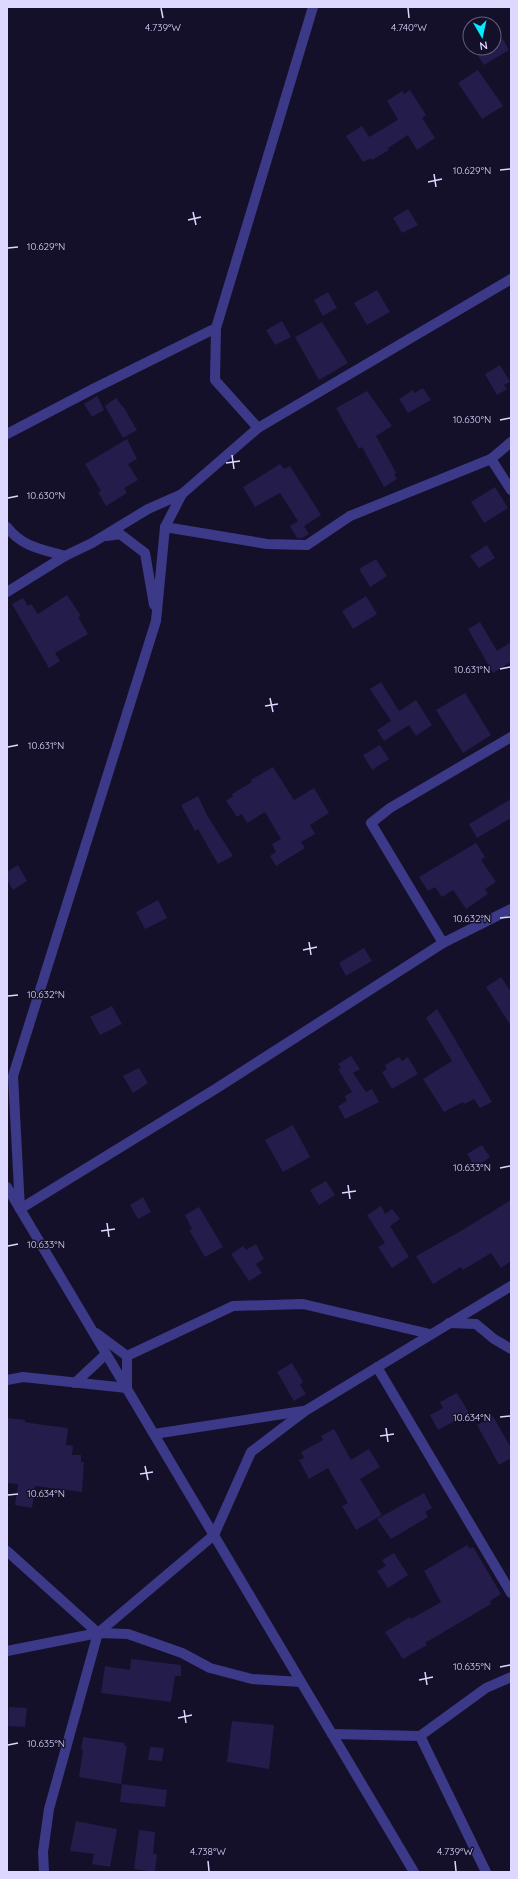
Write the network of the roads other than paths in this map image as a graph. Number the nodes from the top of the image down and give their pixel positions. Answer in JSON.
{"nodes":[{"id":1,"x":313,"y":7,"type":"edge"},
{"id":2,"x":511,"y":279,"type":"edge"},
{"id":3,"x":216,"y":328,"type":"junction"},
{"id":4,"x":258,"y":428,"type":"junction"},
{"id":5,"x":7,"y":434,"type":"edge"},
{"id":6,"x":511,"y":442,"type":"edge"},
{"id":7,"x":491,"y":459,"type":"junction"},
{"id":8,"x":511,"y":490,"type":"edge"},
{"id":9,"x":182,"y":494,"type":"junction"},
{"id":10,"x":7,"y":527,"type":"edge"},
{"id":11,"x":165,"y":527,"type":"junction"},
{"id":12,"x":102,"y":537,"type":"junction"},
{"id":13,"x":65,"y":556,"type":"junction"},
{"id":14,"x":7,"y":592,"type":"edge"},
{"id":15,"x":156,"y":621,"type":"junction"},
{"id":16,"x":511,"y":737,"type":"edge"},
{"id":17,"x":511,"y":909,"type":"edge"},
{"id":18,"x":443,"y":943,"type":"junction"},
{"id":19,"x":7,"y":1187,"type":"edge"},
{"id":20,"x":20,"y":1209,"type":"junction"},
{"id":21,"x":511,"y":1286,"type":"edge"},
{"id":22,"x":449,"y":1323,"type":"junction"},
{"id":23,"x":92,"y":1330,"type":"junction"},
{"id":24,"x":430,"y":1334,"type":"junction"},
{"id":25,"x":511,"y":1349,"type":"edge"},
{"id":26,"x":106,"y":1354,"type":"junction"},
{"id":27,"x":127,"y":1356,"type":"junction"},
{"id":28,"x":377,"y":1367,"type":"junction"},
{"id":29,"x":7,"y":1380,"type":"edge"},
{"id":30,"x":75,"y":1383,"type":"junction"},
{"id":31,"x":127,"y":1388,"type":"junction"},
{"id":32,"x":305,"y":1411,"type":"junction"},
{"id":33,"x":154,"y":1434,"type":"junction"},
{"id":34,"x":214,"y":1535,"type":"junction"},
{"id":35,"x":7,"y":1551,"type":"edge"},
{"id":36,"x":511,"y":1593,"type":"edge"},
{"id":37,"x":98,"y":1632,"type":"junction"},
{"id":38,"x":7,"y":1651,"type":"edge"},
{"id":39,"x":511,"y":1677,"type":"edge"},
{"id":40,"x":302,"y":1682,"type":"junction"},
{"id":41,"x":332,"y":1734,"type":"junction"},
{"id":42,"x":420,"y":1736,"type":"junction"},
{"id":43,"x":44,"y":1872,"type":"edge"},
{"id":44,"x":414,"y":1872,"type":"edge"},
{"id":45,"x":486,"y":1872,"type":"edge"}],
"edges":[{"from":1,"to":3,"type":"street"},
{"from":2,"to":4,"type":"street"},
{"from":3,"to":4,"type":"street"},
{"from":3,"to":5,"type":"street"},
{"from":4,"to":9,"type":"street"},
{"from":6,"to":7,"type":"street"},
{"from":7,"to":8,"type":"street"},
{"from":7,"to":11,"type":"street"},
{"from":9,"to":11,"type":"street"},
{"from":9,"to":12,"type":"street"},
{"from":10,"to":13,"type":"street"},
{"from":11,"to":15,"type":"street"},
{"from":12,"to":13,"type":"street"},
{"from":12,"to":15,"type":"street"},
{"from":13,"to":14,"type":"street"},
{"from":15,"to":20,"type":"street"},
{"from":16,"to":18,"type":"street"},
{"from":17,"to":18,"type":"street"},
{"from":18,"to":20,"type":"street"},
{"from":19,"to":20,"type":"street"},
{"from":20,"to":23,"type":"street"},
{"from":21,"to":22,"type":"street"},
{"from":22,"to":24,"type":"street"},
{"from":22,"to":25,"type":"street"},
{"from":23,"to":26,"type":"street"},
{"from":23,"to":27,"type":"street"},
{"from":24,"to":27,"type":"street"},
{"from":24,"to":28,"type":"street"},
{"from":26,"to":30,"type":"street"},
{"from":26,"to":31,"type":"street"},
{"from":27,"to":31,"type":"street"},
{"from":28,"to":32,"type":"street"},
{"from":28,"to":36,"type":"street"},
{"from":29,"to":30,"type":"street"},
{"from":30,"to":31,"type":"street"},
{"from":31,"to":33,"type":"street"},
{"from":32,"to":33,"type":"street"},
{"from":32,"to":34,"type":"street"},
{"from":33,"to":34,"type":"street"},
{"from":34,"to":37,"type":"street"},
{"from":34,"to":40,"type":"street"},
{"from":35,"to":37,"type":"street"},
{"from":37,"to":38,"type":"street"},
{"from":37,"to":40,"type":"street"},
{"from":37,"to":43,"type":"street"},
{"from":39,"to":42,"type":"street"},
{"from":40,"to":41,"type":"street"},
{"from":41,"to":42,"type":"street"},
{"from":41,"to":44,"type":"street"},
{"from":42,"to":45,"type":"street"}]}
